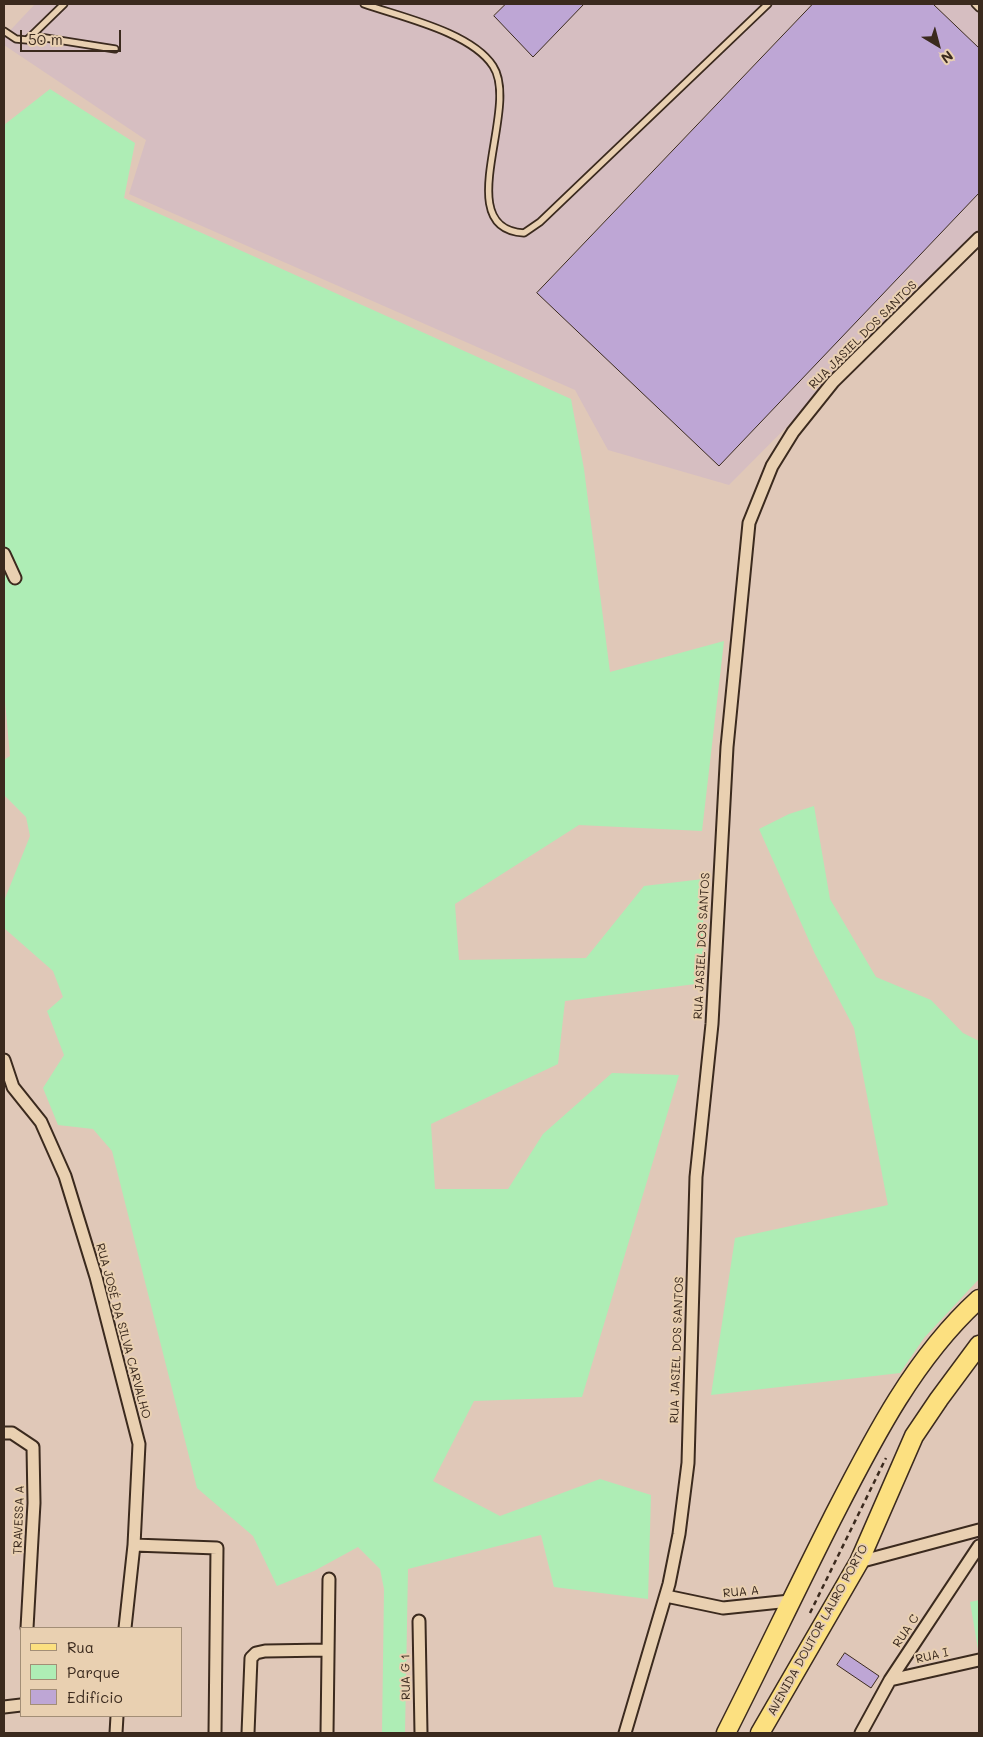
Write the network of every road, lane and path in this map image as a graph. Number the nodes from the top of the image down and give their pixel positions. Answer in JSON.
{"nodes":[{"id":1,"x":64,"y":4,"type":"edge"},
{"id":2,"x":364,"y":4,"type":"edge"},
{"id":3,"x":768,"y":4,"type":"edge"},
{"id":4,"x":975,"y":4,"type":"edge"},
{"id":5,"x":979,"y":8,"type":"edge"},
{"id":6,"x":4,"y":31,"type":"edge"},
{"id":7,"x":33,"y":36,"type":"junction"},
{"id":8,"x":115,"y":49,"type":"dead end"},
{"id":9,"x":979,"y":238,"type":"edge"},
{"id":10,"x":4,"y":554,"type":"edge"},
{"id":11,"x":15,"y":578,"type":"dead end"},
{"id":12,"x":4,"y":1060,"type":"edge"},
{"id":13,"x":979,"y":1299,"type":"edge"},
{"id":14,"x":979,"y":1345,"type":"edge"},
{"id":15,"x":4,"y":1432,"type":"edge"},
{"id":16,"x":887,"y":1456,"type":"dead end"},
{"id":17,"x":979,"y":1530,"type":"edge"},
{"id":18,"x":134,"y":1545,"type":"junction"},
{"id":19,"x":979,"y":1546,"type":"edge"},
{"id":20,"x":859,"y":1562,"type":"junction"},
{"id":21,"x":329,"y":1579,"type":"dead end"},
{"id":22,"x":666,"y":1596,"type":"junction"},
{"id":23,"x":790,"y":1601,"type":"junction"},
{"id":24,"x":810,"y":1614,"type":"dead end"},
{"id":25,"x":419,"y":1621,"type":"dead end"},
{"id":26,"x":27,"y":1627,"type":"edge"},
{"id":27,"x":125,"y":1627,"type":"edge"},
{"id":28,"x":327,"y":1650,"type":"junction"},
{"id":29,"x":979,"y":1660,"type":"edge"},
{"id":30,"x":890,"y":1680,"type":"junction"},
{"id":31,"x":20,"y":1705,"type":"edge"},
{"id":32,"x":4,"y":1707,"type":"edge"},
{"id":33,"x":117,"y":1717,"type":"edge"},
{"id":34,"x":116,"y":1733,"type":"edge"},
{"id":35,"x":215,"y":1733,"type":"edge"},
{"id":36,"x":248,"y":1733,"type":"edge"},
{"id":37,"x":327,"y":1733,"type":"edge"},
{"id":38,"x":421,"y":1733,"type":"edge"},
{"id":39,"x":625,"y":1733,"type":"edge"},
{"id":40,"x":726,"y":1733,"type":"edge"},
{"id":41,"x":760,"y":1733,"type":"edge"},
{"id":42,"x":862,"y":1733,"type":"edge"}],
"edges":[{"from":1,"to":7,"type":"lane"},
{"from":2,"to":3,"type":"lane"},
{"from":4,"to":5,"type":"lane"},
{"from":6,"to":7,"type":"lane"},
{"from":7,"to":8,"type":"lane"},
{"from":9,"to":22,"type":"street","name":"RUA JASIEL DOS SANTOS"},
{"from":10,"to":11,"type":"street"},
{"from":12,"to":18,"type":"street","name":"RUA JOSÉ DA SILVA CARVALHO"},
{"from":13,"to":23,"type":"main road"},
{"from":14,"to":20,"type":"main road","name":"AVENIDA DOUTOR LAURO PORTO"},
{"from":15,"to":26,"type":"street","name":"TRAVESSA A"},
{"from":16,"to":24,"type":"path"},
{"from":17,"to":20,"type":"street"},
{"from":18,"to":27,"type":"street","name":"RUA JOSÉ DA SILVA CARVALHO"},
{"from":18,"to":35,"type":"street"},
{"from":19,"to":30,"type":"street","name":"RUA C"},
{"from":20,"to":41,"type":"main road","name":"AVENIDA DOUTOR LAURO PORTO"},
{"from":21,"to":28,"type":"street"},
{"from":22,"to":23,"type":"street","name":"RUA A"},
{"from":22,"to":39,"type":"street","name":"RUA JASIEL DOS SANTOS"},
{"from":23,"to":40,"type":"main road"},
{"from":25,"to":38,"type":"street","name":"RUA G 1"},
{"from":28,"to":36,"type":"street"},
{"from":28,"to":37,"type":"street"},
{"from":29,"to":30,"type":"street","name":"RUA I"},
{"from":30,"to":42,"type":"street","name":"RUA C"},
{"from":31,"to":32,"type":"street"},
{"from":33,"to":34,"type":"street"}]}
